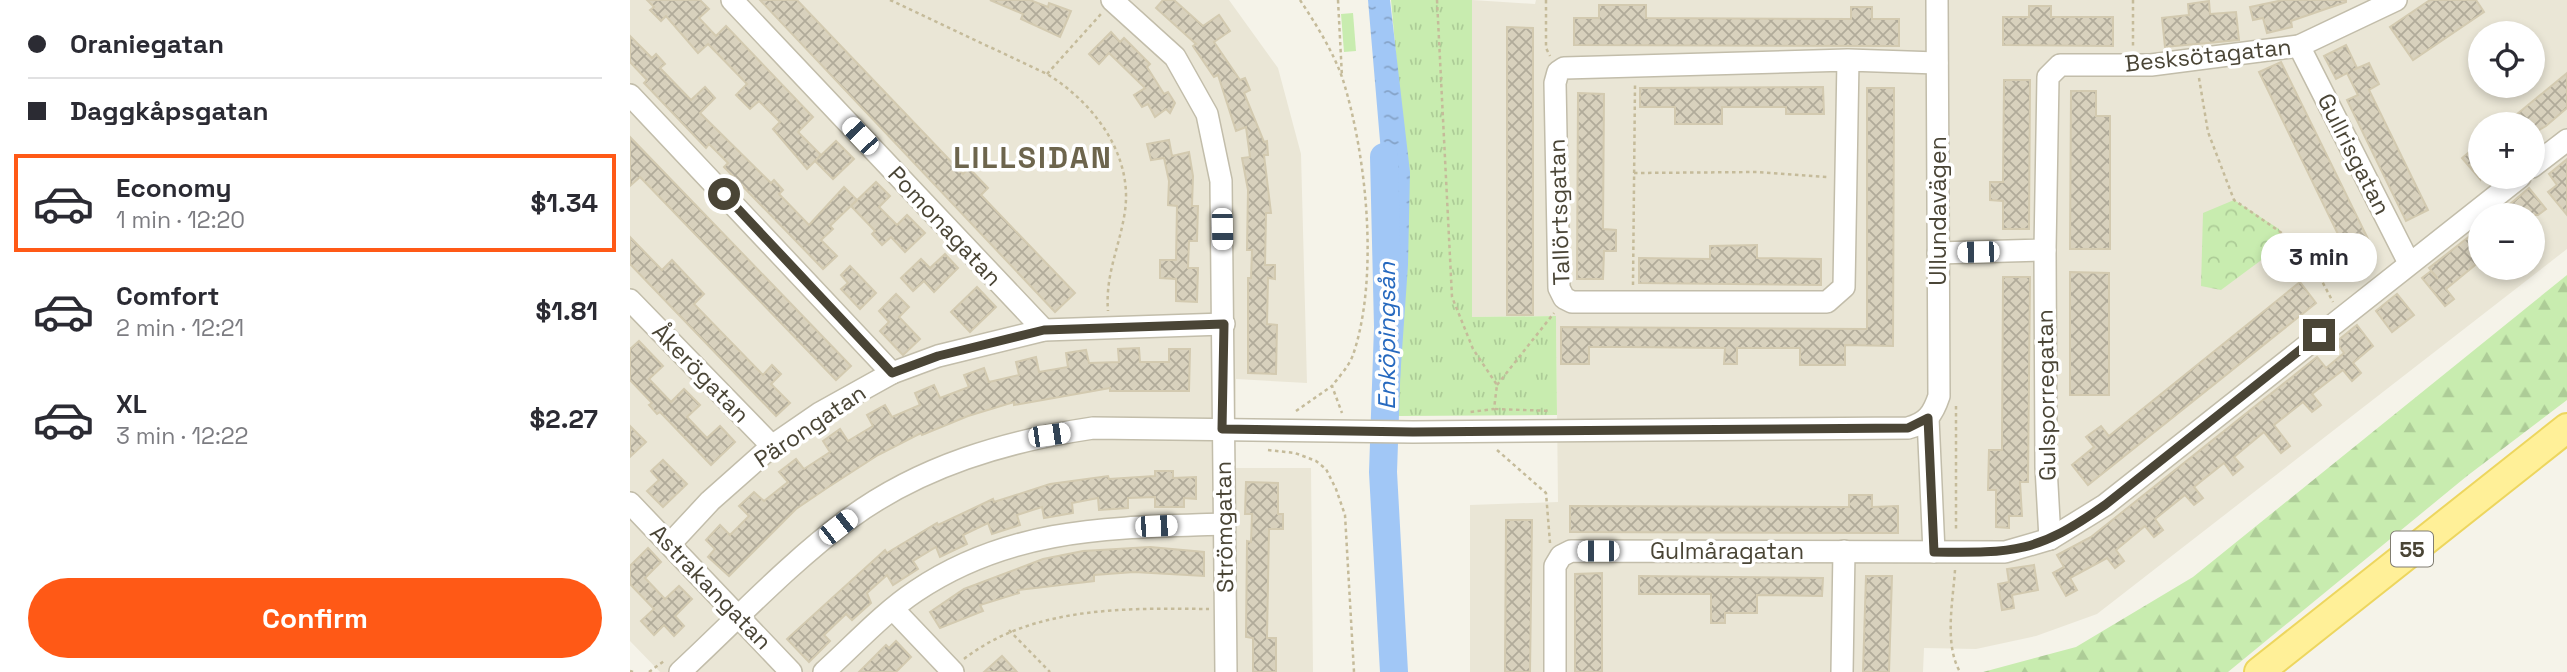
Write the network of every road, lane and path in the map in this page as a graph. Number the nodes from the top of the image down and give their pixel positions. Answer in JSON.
{"nodes":[{"id":1,"x":732,"y":0,"type":"edge"},
{"id":2,"x":890,"y":0,"type":"edge"},
{"id":3,"x":1112,"y":0,"type":"edge"},
{"id":4,"x":1300,"y":0,"type":"edge"},
{"id":5,"x":1338,"y":0,"type":"edge"},
{"id":6,"x":1437,"y":0,"type":"edge"},
{"id":7,"x":1546,"y":0,"type":"edge"},
{"id":8,"x":1937,"y":0,"type":"edge"},
{"id":9,"x":2133,"y":0,"type":"edge"},
{"id":10,"x":2396,"y":0,"type":"edge"},
{"id":11,"x":2299,"y":46,"type":"junction"},
{"id":12,"x":1848,"y":60,"type":"junction"},
{"id":13,"x":2196,"y":61,"type":"junction"},
{"id":14,"x":1937,"y":63,"type":"junction"},
{"id":15,"x":1635,"y":64,"type":"junction"},
{"id":16,"x":2133,"y":65,"type":"junction"},
{"id":17,"x":2053,"y":70,"type":"joint"},
{"id":18,"x":1558,"y":72,"type":"junction"},
{"id":19,"x":1047,"y":74,"type":"junction"},
{"id":20,"x":1342,"y":78,"type":"junction"},
{"id":21,"x":630,"y":94,"type":"edge"},
{"id":22,"x":2567,"y":140,"type":"edge"},
{"id":23,"x":2545,"y":157,"type":"edge"},
{"id":24,"x":1634,"y":173,"type":"junction"},
{"id":25,"x":1846,"y":179,"type":"junction"},
{"id":26,"x":2505,"y":189,"type":"edge"},
{"id":27,"x":2045,"y":250,"type":"junction"},
{"id":28,"x":1938,"y":253,"type":"junction"},
{"id":29,"x":2409,"y":263,"type":"junction"},
{"id":30,"x":1564,"y":298,"type":"junction"},
{"id":31,"x":630,"y":300,"type":"edge"},
{"id":32,"x":1633,"y":302,"type":"junction"},
{"id":33,"x":2341,"y":317,"type":"junction"},
{"id":34,"x":1224,"y":324,"type":"junction"},
{"id":35,"x":1109,"y":328,"type":"junction"},
{"id":36,"x":1044,"y":330,"type":"junction"},
{"id":37,"x":892,"y":373,"type":"junction"},
{"id":38,"x":1497,"y":385,"type":"junction"},
{"id":39,"x":1332,"y":386,"type":"junction"},
{"id":40,"x":1308,"y":412,"type":"dead end"},
{"id":41,"x":1468,"y":412,"type":"dead end"},
{"id":42,"x":1332,"y":415,"type":"dead end"},
{"id":43,"x":1928,"y":418,"type":"junction"},
{"id":44,"x":1494,"y":420,"type":"junction"},
{"id":45,"x":2567,"y":428,"type":"edge"},
{"id":46,"x":1222,"y":429,"type":"junction"},
{"id":47,"x":1246,"y":430,"type":"junction"},
{"id":48,"x":772,"y":446,"type":"junction"},
{"id":49,"x":630,"y":503,"type":"edge"},
{"id":50,"x":1225,"y":524,"type":"junction"},
{"id":51,"x":2050,"y":539,"type":"junction"},
{"id":52,"x":670,"y":544,"type":"junction"},
{"id":53,"x":1844,"y":551,"type":"junction"},
{"id":54,"x":1934,"y":552,"type":"junction"},
{"id":55,"x":1560,"y":556,"type":"junction"},
{"id":56,"x":893,"y":609,"type":"junction"},
{"id":57,"x":1226,"y":609,"type":"junction"},
{"id":58,"x":739,"y":617,"type":"junction"},
{"id":59,"x":1009,"y":630,"type":"junction"},
{"id":60,"x":952,"y":671,"type":"edge"},
{"id":61,"x":680,"y":672,"type":"edge"},
{"id":62,"x":792,"y":672,"type":"edge"},
{"id":63,"x":824,"y":672,"type":"edge"},
{"id":64,"x":1051,"y":672,"type":"edge"},
{"id":65,"x":1226,"y":672,"type":"edge"},
{"id":66,"x":1354,"y":672,"type":"edge"},
{"id":67,"x":1555,"y":672,"type":"edge"},
{"id":68,"x":1842,"y":672,"type":"edge"},
{"id":69,"x":2259,"y":672,"type":"edge"}],
"edges":[{"from":1,"to":36,"type":"street","name":"Pomonagatan"},
{"from":2,"to":19,"type":"path"},
{"from":3,"to":19,"type":"path"},
{"from":3,"to":34,"type":"street","name":"Strömgatan"},
{"from":4,"to":20,"type":"path"},
{"from":5,"to":20,"type":"path"},
{"from":6,"to":38,"type":"path"},
{"from":7,"to":18,"type":"path"},
{"from":8,"to":14,"type":"street","name":"Ullundavägen"},
{"from":9,"to":16,"type":"path"},
{"from":10,"to":11,"type":"street","name":"Besksötagatan"},
{"from":11,"to":13,"type":"street","name":"Besksötagatan"},
{"from":11,"to":29,"type":"street","name":"Gullrisgatan"},
{"from":12,"to":14,"type":"street"},
{"from":12,"to":15,"type":"street"},
{"from":12,"to":25,"type":"street","name":"Tallörtsgatan"},
{"from":13,"to":16,"type":"street","name":"Besksötagatan"},
{"from":13,"to":33,"type":"path"},
{"from":14,"to":28,"type":"street","name":"Ullundavägen"},
{"from":15,"to":18,"type":"street"},
{"from":15,"to":24,"type":"path"},
{"from":16,"to":17,"type":"street","name":"Besksötagatan"},
{"from":17,"to":27,"type":"street","name":"Gulsporregatan"},
{"from":18,"to":30,"type":"street","name":"Tallörtsgatan"},
{"from":19,"to":35,"type":"path"},
{"from":20,"to":39,"type":"path"},
{"from":21,"to":37,"type":"street"},
{"from":22,"to":23,"type":"street"},
{"from":24,"to":25,"type":"path"},
{"from":24,"to":32,"type":"path"},
{"from":25,"to":32,"type":"street","name":"Tallörtsgatan"},
{"from":26,"to":29,"type":"street","name":"Gulmåragatan"},
{"from":27,"to":28,"type":"street"},
{"from":27,"to":51,"type":"street","name":"Gulsporregatan"},
{"from":28,"to":43,"type":"street","name":"Ullundavägen"},
{"from":29,"to":33,"type":"street","name":"Gulmåragatan"},
{"from":30,"to":32,"type":"street","name":"Tallörtsgatan"},
{"from":30,"to":38,"type":"path"},
{"from":31,"to":48,"type":"street","name":"Åkerögatan"},
{"from":33,"to":51,"type":"street","name":"Gulmåragatan"},
{"from":34,"to":35,"type":"street","name":"Pärongatan"},
{"from":34,"to":46,"type":"street","name":"Strömgatan"},
{"from":35,"to":36,"type":"street","name":"Pärongatan"},
{"from":36,"to":37,"type":"street","name":"Pärongatan"},
{"from":37,"to":48,"type":"street","name":"Pärongatan"},
{"from":38,"to":44,"type":"path"},
{"from":39,"to":40,"type":"path"},
{"from":39,"to":42,"type":"path"},
{"from":41,"to":44,"type":"path"},
{"from":43,"to":44,"type":"street"},
{"from":43,"to":54,"type":"street"},
{"from":44,"to":47,"type":"street"},
{"from":44,"to":55,"type":"path"},
{"from":45,"to":69,"type":"main road","number":"55"},
{"from":46,"to":47,"type":"street"},
{"from":46,"to":50,"type":"street","name":"Strömgatan"},
{"from":46,"to":58,"type":"street"},
{"from":47,"to":66,"type":"path"},
{"from":48,"to":52,"type":"street","name":"Pärongatan"},
{"from":49,"to":52,"type":"street","name":"Astrakangatan"},
{"from":50,"to":56,"type":"street"},
{"from":50,"to":57,"type":"street","name":"Strömgatan"},
{"from":51,"to":54,"type":"street","name":"Gulmåragatan"},
{"from":52,"to":58,"type":"street","name":"Astrakangatan"},
{"from":53,"to":54,"type":"street","name":"Gulmåragatan"},
{"from":53,"to":55,"type":"street","name":"Gulmåragatan"},
{"from":53,"to":68,"type":"street"},
{"from":55,"to":67,"type":"street"},
{"from":56,"to":60,"type":"street"},
{"from":56,"to":63,"type":"street"},
{"from":57,"to":59,"type":"path"},
{"from":57,"to":65,"type":"street","name":"Strömgatan"},
{"from":58,"to":61,"type":"street"},
{"from":58,"to":62,"type":"street","name":"Astrakangatan"},
{"from":59,"to":60,"type":"path"},
{"from":59,"to":64,"type":"path"}]}
